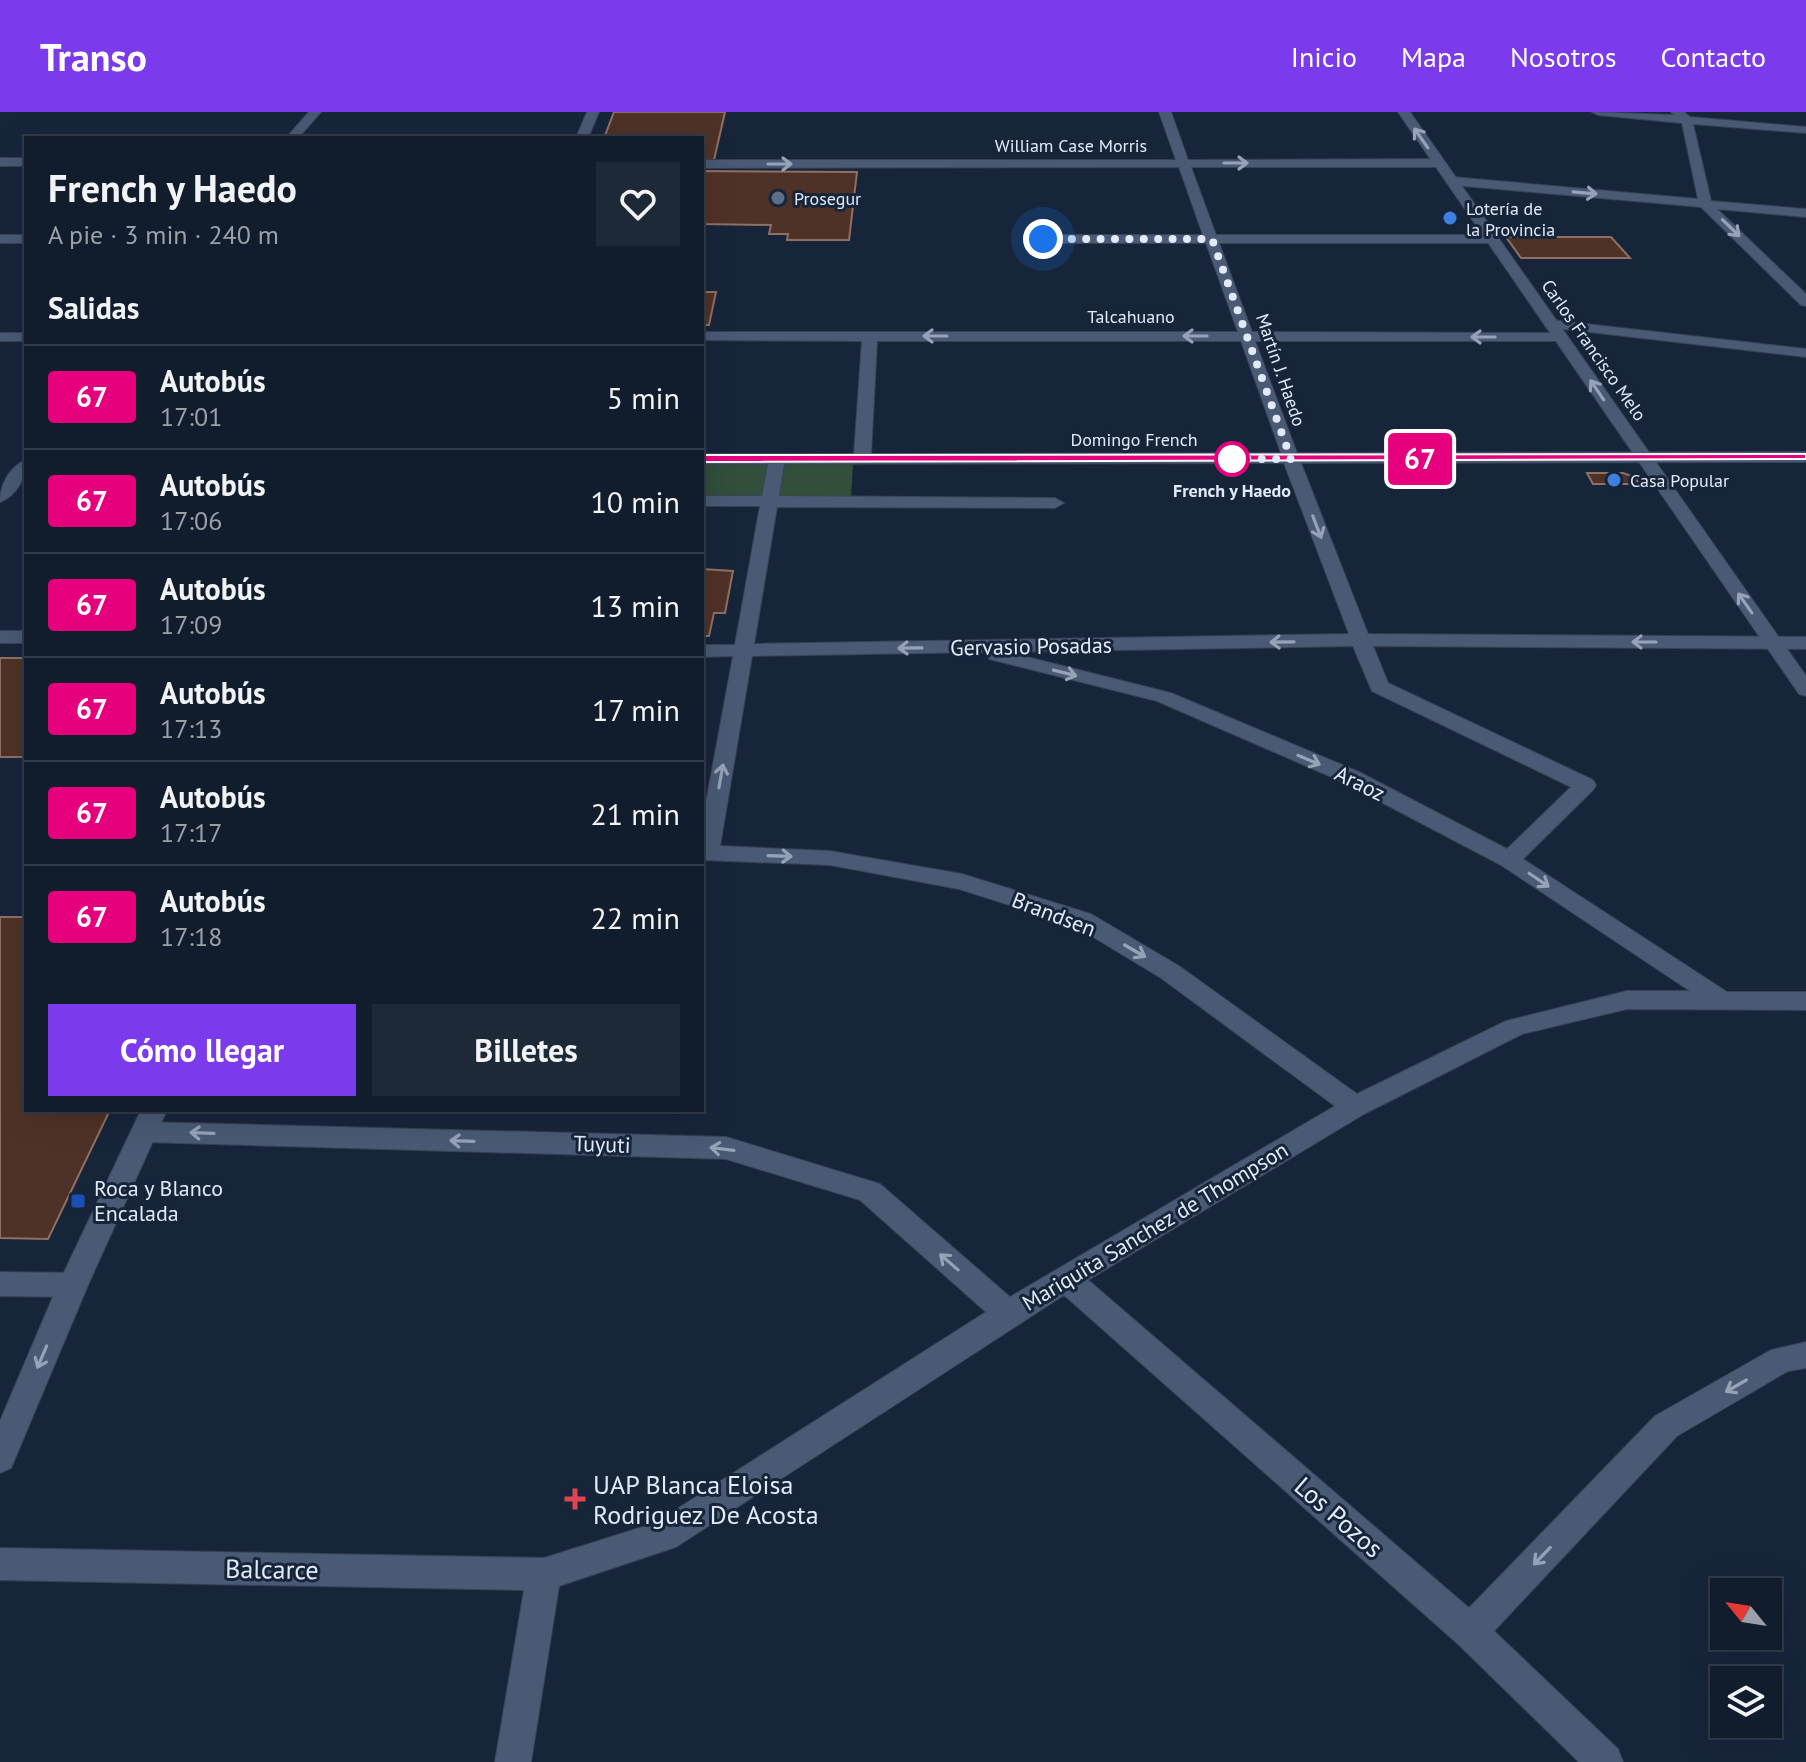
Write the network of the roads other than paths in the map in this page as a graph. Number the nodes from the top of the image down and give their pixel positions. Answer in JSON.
{"nodes":[{"id":1,"x":315,"y":112,"type":"edge"},
{"id":2,"x":593,"y":112,"type":"edge"},
{"id":3,"x":1165,"y":112,"type":"edge"},
{"id":4,"x":1404,"y":112,"type":"edge"},
{"id":5,"x":1598,"y":112,"type":"edge"},
{"id":6,"x":1682,"y":116,"type":"edge"},
{"id":7,"x":1806,"y":130,"type":"edge"},
{"id":8,"x":294,"y":136,"type":"edge"},
{"id":9,"x":583,"y":136,"type":"edge"},
{"id":10,"x":0,"y":162,"type":"edge"},
{"id":11,"x":24,"y":162,"type":"edge"},
{"id":12,"x":1183,"y":162,"type":"junction"},
{"id":13,"x":1439,"y":163,"type":"junction"},
{"id":14,"x":704,"y":164,"type":"edge"},
{"id":15,"x":1452,"y":181,"type":"junction"},
{"id":16,"x":1705,"y":204,"type":"junction"},
{"id":17,"x":1806,"y":213,"type":"edge"},
{"id":18,"x":0,"y":239,"type":"edge"},
{"id":19,"x":24,"y":239,"type":"edge"},
{"id":20,"x":1043,"y":239,"type":"dead end"},
{"id":21,"x":1212,"y":239,"type":"junction"},
{"id":22,"x":1492,"y":239,"type":"junction"},
{"id":23,"x":1806,"y":302,"type":"edge"},
{"id":24,"x":1556,"y":330,"type":"junction"},
{"id":25,"x":1248,"y":335,"type":"junction"},
{"id":26,"x":704,"y":336,"type":"edge"},
{"id":27,"x":870,"y":336,"type":"junction"},
{"id":28,"x":0,"y":337,"type":"edge"},
{"id":29,"x":24,"y":337,"type":"edge"},
{"id":30,"x":1806,"y":353,"type":"edge"},
{"id":31,"x":1806,"y":457,"type":"edge"},
{"id":32,"x":1644,"y":458,"type":"junction"},
{"id":33,"x":704,"y":459,"type":"edge"},
{"id":34,"x":777,"y":459,"type":"junction"},
{"id":35,"x":862,"y":459,"type":"junction"},
{"id":36,"x":1291,"y":459,"type":"junction"},
{"id":37,"x":0,"y":463,"type":"edge"},
{"id":38,"x":24,"y":464,"type":"edge"},
{"id":39,"x":24,"y":467,"type":"edge"},
{"id":40,"x":0,"y":497,"type":"edge"},
{"id":41,"x":704,"y":501,"type":"edge"},
{"id":42,"x":770,"y":501,"type":"junction"},
{"id":43,"x":1055,"y":503,"type":"dead end"},
{"id":44,"x":0,"y":637,"type":"edge"},
{"id":45,"x":24,"y":637,"type":"edge"},
{"id":46,"x":1360,"y":640,"type":"junction"},
{"id":47,"x":1773,"y":643,"type":"junction"},
{"id":48,"x":1806,"y":643,"type":"edge"},
{"id":49,"x":962,"y":647,"type":"junction"},
{"id":50,"x":704,"y":651,"type":"edge"},
{"id":51,"x":742,"y":651,"type":"junction"},
{"id":52,"x":1806,"y":690,"type":"edge"},
{"id":53,"x":705,"y":853,"type":"edge"},
{"id":54,"x":1509,"y":860,"type":"junction"},
{"id":55,"x":1721,"y":1000,"type":"junction"},
{"id":56,"x":1806,"y":1001,"type":"edge"},
{"id":57,"x":1355,"y":1107,"type":"junction"},
{"id":58,"x":150,"y":1121,"type":"edge"},
{"id":59,"x":1067,"y":1280,"type":"junction"},
{"id":60,"x":0,"y":1284,"type":"edge"},
{"id":61,"x":73,"y":1285,"type":"junction"},
{"id":62,"x":1008,"y":1313,"type":"junction"},
{"id":63,"x":1806,"y":1355,"type":"edge"},
{"id":64,"x":0,"y":1458,"type":"edge"},
{"id":65,"x":0,"y":1564,"type":"edge"},
{"id":66,"x":544,"y":1574,"type":"junction"},
{"id":67,"x":1470,"y":1632,"type":"junction"},
{"id":68,"x":513,"y":1762,"type":"edge"},
{"id":69,"x":1605,"y":1762,"type":"edge"}],
"edges":[{"from":1,"to":8,"type":"street"},
{"from":2,"to":9,"type":"street"},
{"from":3,"to":12,"type":"street","name":"Martín J. Haedo"},
{"from":13,"to":4,"type":"street","name":"Carlos Francisco Melo","one_way":true},
{"from":5,"to":6,"type":"street"},
{"from":6,"to":7,"type":"street"},
{"from":6,"to":16,"type":"street"},
{"from":10,"to":11,"type":"street"},
{"from":12,"to":13,"type":"street","name":"William Case Morris","one_way":true},
{"from":14,"to":12,"type":"street","name":"William Case Morris","one_way":true},
{"from":12,"to":21,"type":"street","name":"Martín J. Haedo"},
{"from":13,"to":15,"type":"street","name":"Carlos Francisco Melo"},
{"from":15,"to":16,"type":"street","one_way":true},
{"from":15,"to":22,"type":"street","name":"Carlos Francisco Melo"},
{"from":16,"to":17,"type":"street"},
{"from":16,"to":23,"type":"street","one_way":true},
{"from":18,"to":19,"type":"street"},
{"from":20,"to":21,"type":"street"},
{"from":21,"to":22,"type":"street"},
{"from":21,"to":25,"type":"street","name":"Martín J. Haedo"},
{"from":22,"to":24,"type":"street","name":"Carlos Francisco Melo"},
{"from":24,"to":25,"type":"street","name":"Talcahuano","one_way":true},
{"from":24,"to":30,"type":"street","name":"Talcahuano"},
{"from":32,"to":24,"type":"street","name":"Carlos Francisco Melo","one_way":true},
{"from":25,"to":27,"type":"street","name":"Talcahuano","one_way":true},
{"from":25,"to":36,"type":"street","name":"Martín J. Haedo"},
{"from":26,"to":27,"type":"street","name":"Talcahuano"},
{"from":27,"to":35,"type":"street"},
{"from":28,"to":29,"type":"street"},
{"from":31,"to":32,"type":"street","name":"Domingo French"},
{"from":32,"to":36,"type":"street","name":"Domingo French"},
{"from":47,"to":32,"type":"street","name":"Carlos Francisco Melo","one_way":true},
{"from":33,"to":34,"type":"street","name":"Domingo French"},
{"from":34,"to":35,"type":"street","name":"Domingo French"},
{"from":34,"to":42,"type":"street"},
{"from":35,"to":36,"type":"street","name":"Domingo French"},
{"from":36,"to":46,"type":"street","name":"Martín J. Haedo","one_way":true},
{"from":37,"to":38,"type":"street"},
{"from":39,"to":40,"type":"street"},
{"from":41,"to":42,"type":"street"},
{"from":42,"to":43,"type":"street"},
{"from":42,"to":51,"type":"street"},
{"from":44,"to":45,"type":"street"},
{"from":47,"to":46,"type":"street","name":"Gervasio Posadas","one_way":true},
{"from":46,"to":49,"type":"street","name":"Gervasio Posadas","one_way":true},
{"from":46,"to":54,"type":"street"},
{"from":47,"to":48,"type":"street","name":"Gervasio Posadas"},
{"from":47,"to":52,"type":"street","name":"Carlos Francisco Melo"},
{"from":49,"to":51,"type":"street","name":"Gervasio Posadas","one_way":true},
{"from":49,"to":54,"type":"street","name":"Araoz","one_way":true},
{"from":50,"to":51,"type":"street","name":"Gervasio Posadas"},
{"from":53,"to":51,"type":"street","one_way":true},
{"from":53,"to":57,"type":"street","name":"Brandsen","one_way":true},
{"from":54,"to":55,"type":"street","name":"Araoz","one_way":true},
{"from":55,"to":56,"type":"street","name":"Mariquita Sanchez de Thompson"},
{"from":55,"to":57,"type":"street","name":"Mariquita Sanchez de Thompson"},
{"from":57,"to":59,"type":"street","name":"Mariquita Sanchez de Thompson"},
{"from":58,"to":61,"type":"street"},
{"from":62,"to":58,"type":"street","name":"Tuyuti","one_way":true},
{"from":59,"to":62,"type":"street","name":"Mariquita Sanchez de Thompson"},
{"from":59,"to":67,"type":"street","name":"Los Pozos"},
{"from":60,"to":61,"type":"street"},
{"from":61,"to":64,"type":"street","one_way":true},
{"from":62,"to":66,"type":"street","name":"Mariquita Sanchez de Thompson"},
{"from":63,"to":67,"type":"street","one_way":true},
{"from":65,"to":66,"type":"street","name":"Balcarce"},
{"from":66,"to":68,"type":"street"},
{"from":67,"to":69,"type":"street","name":"Los Pozos"}]}
